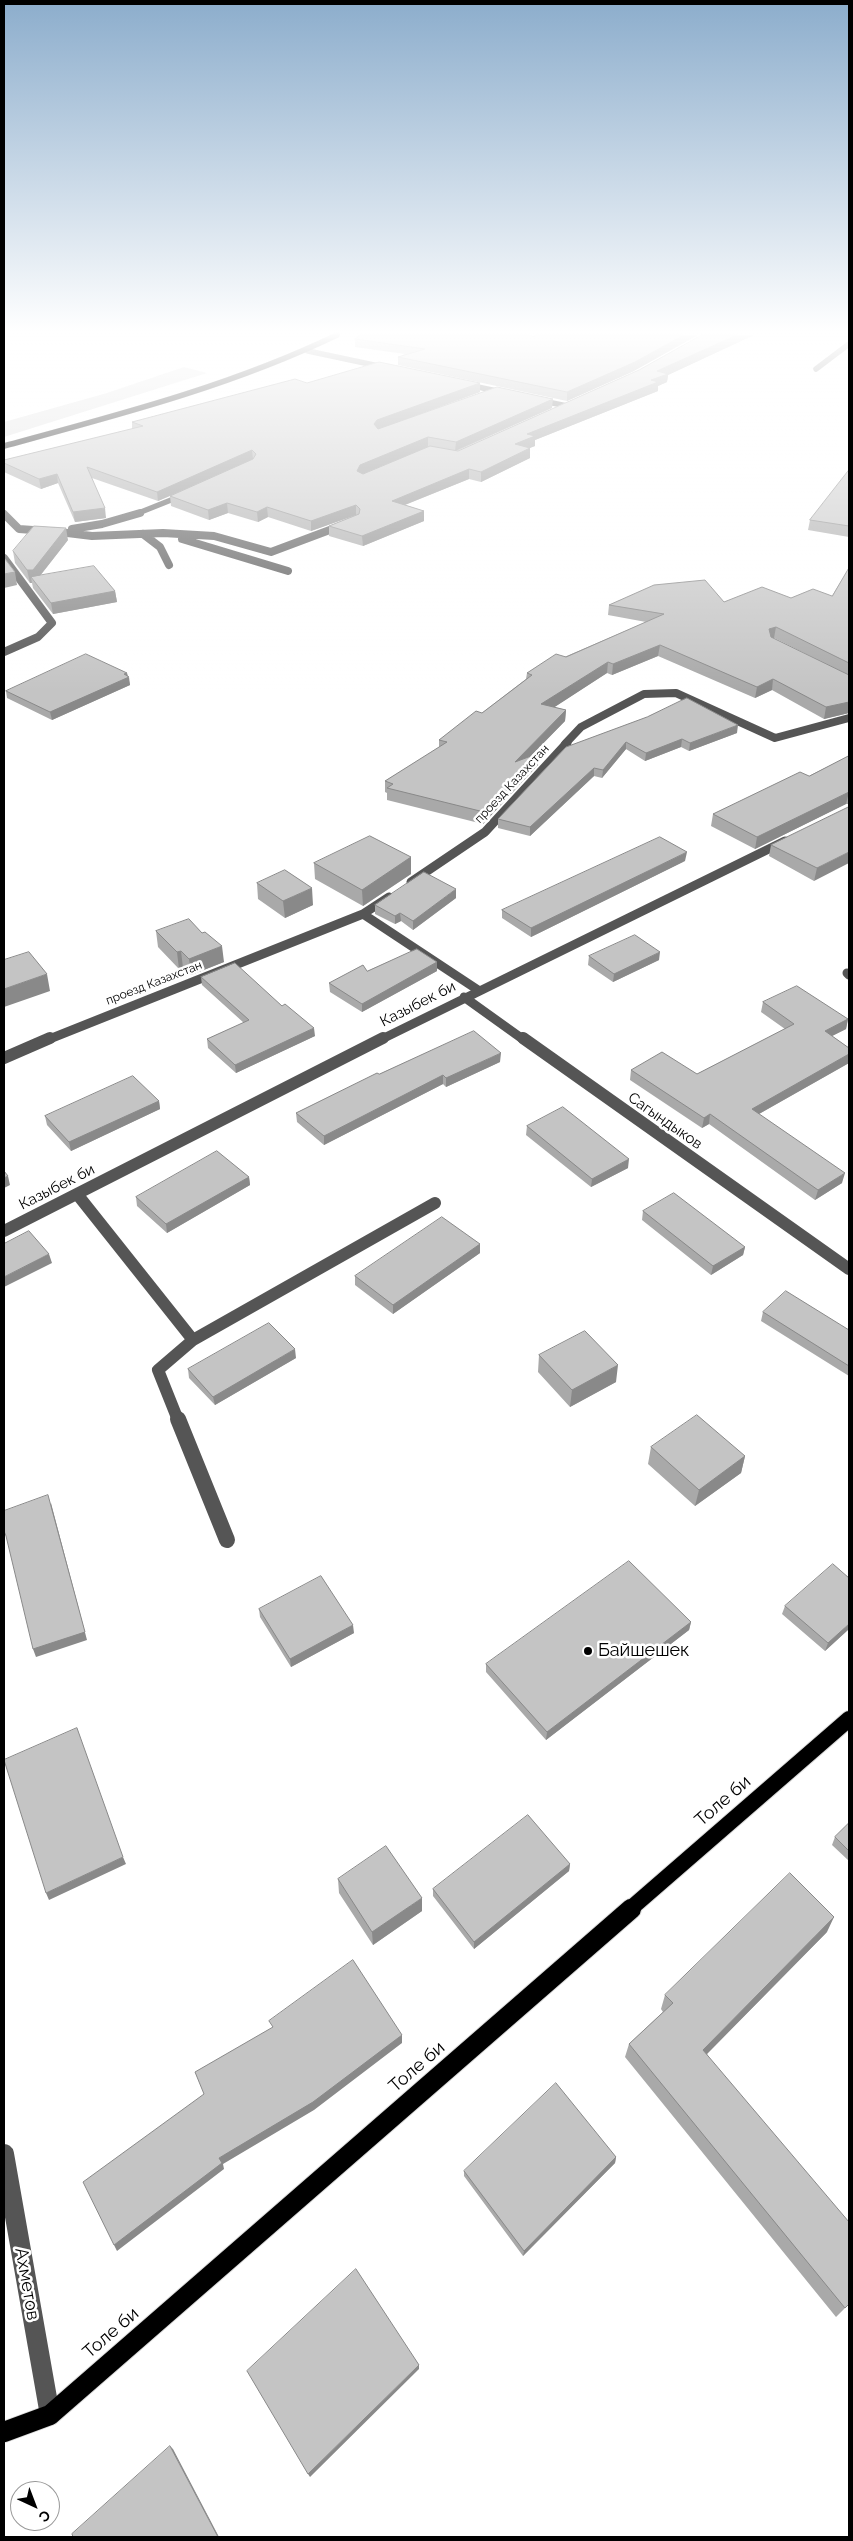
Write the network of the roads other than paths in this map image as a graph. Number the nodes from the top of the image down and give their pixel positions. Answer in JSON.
{"nodes":[{"id":1,"x":192,"y":492,"type":"edge"},
{"id":2,"x":4,"y":514,"type":"edge"},
{"id":3,"x":347,"y":524,"type":"edge"},
{"id":4,"x":51,"y":531,"type":"junction"},
{"id":5,"x":143,"y":534,"type":"junction"},
{"id":6,"x":163,"y":534,"type":"junction"},
{"id":7,"x":4,"y":558,"type":"edge"},
{"id":8,"x":169,"y":564,"type":"dead end"},
{"id":9,"x":288,"y":571,"type":"dead end"},
{"id":10,"x":4,"y":652,"type":"edge"},
{"id":11,"x":849,"y":718,"type":"edge"},
{"id":12,"x":796,"y":836,"type":"edge"},
{"id":13,"x":363,"y":914,"type":"junction"},
{"id":14,"x":478,"y":990,"type":"junction"},
{"id":15,"x":464,"y":997,"type":"junction"},
{"id":16,"x":4,"y":1058,"type":"edge"},
{"id":17,"x":77,"y":1194,"type":"junction"},
{"id":18,"x":435,"y":1203,"type":"dead end"},
{"id":19,"x":4,"y":1231,"type":"edge"},
{"id":20,"x":849,"y":1269,"type":"edge"},
{"id":21,"x":192,"y":1340,"type":"junction"},
{"id":22,"x":227,"y":1540,"type":"dead end"},
{"id":23,"x":849,"y":1719,"type":"edge"},
{"id":24,"x":4,"y":2154,"type":"edge"},
{"id":25,"x":50,"y":2415,"type":"junction"},
{"id":26,"x":4,"y":2432,"type":"edge"}],
"edges":[{"from":1,"to":4,"type":"street"},
{"from":2,"to":4,"type":"street"},
{"from":3,"to":6,"type":"street"},
{"from":4,"to":5,"type":"street"},
{"from":5,"to":6,"type":"street"},
{"from":5,"to":8,"type":"street"},
{"from":6,"to":9,"type":"street"},
{"from":7,"to":10,"type":"street"},
{"from":11,"to":13,"type":"street","name":"проезд Казахстан"},
{"from":12,"to":14,"type":"street","name":"Казыбек би"},
{"from":13,"to":14,"type":"street"},
{"from":13,"to":16,"type":"street","name":"проезд Казахстан"},
{"from":14,"to":15,"type":"street","name":"Казыбек би"},
{"from":15,"to":17,"type":"street","name":"Казыбек би"},
{"from":15,"to":20,"type":"street","name":"Сагындыков"},
{"from":17,"to":19,"type":"street","name":"Казыбек би"},
{"from":17,"to":21,"type":"street"},
{"from":18,"to":21,"type":"street"},
{"from":21,"to":22,"type":"street"},
{"from":23,"to":25,"type":"main road","name":"Толе би"},
{"from":24,"to":25,"type":"street","name":"Ахметов"},
{"from":25,"to":26,"type":"main road","name":"Толе би"}]}
